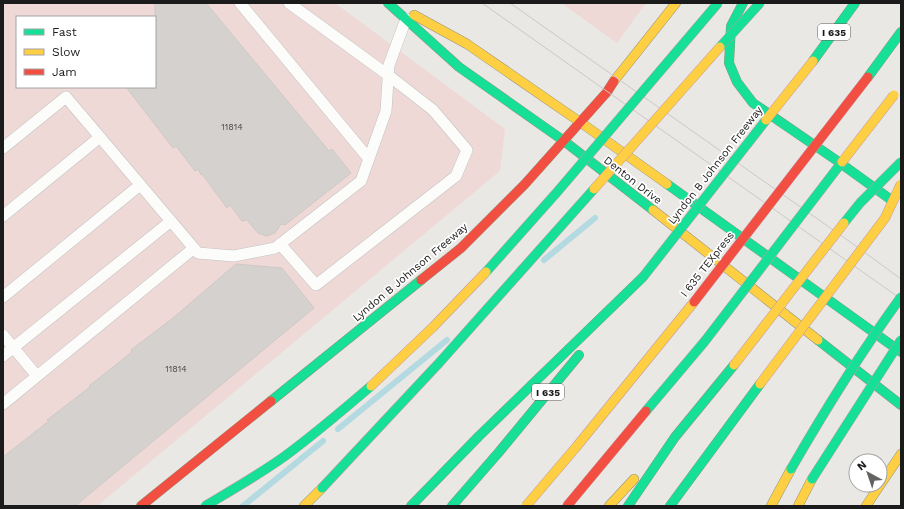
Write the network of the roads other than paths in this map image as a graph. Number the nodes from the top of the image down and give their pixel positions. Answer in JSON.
{"nodes":[{"id":1,"x":240,"y":3,"type":"edge"},
{"id":2,"x":289,"y":3,"type":"edge"},
{"id":3,"x":390,"y":3,"type":"edge"},
{"id":4,"x":676,"y":3,"type":"edge"},
{"id":5,"x":718,"y":3,"type":"edge"},
{"id":6,"x":743,"y":3,"type":"edge"},
{"id":7,"x":760,"y":3,"type":"edge"},
{"id":8,"x":855,"y":3,"type":"edge"},
{"id":9,"x":406,"y":18,"type":"junction"},
{"id":10,"x":901,"y":32,"type":"edge"},
{"id":11,"x":388,"y":75,"type":"junction"},
{"id":12,"x":901,"y":86,"type":"edge"},
{"id":13,"x":580,"y":122,"type":"junction"},
{"id":14,"x":100,"y":137,"type":"junction"},
{"id":15,"x":564,"y":141,"type":"junction"},
{"id":16,"x":3,"y":148,"type":"edge"},
{"id":17,"x":369,"y":159,"type":"junction"},
{"id":18,"x":901,"y":162,"type":"edge"},
{"id":19,"x":901,"y":184,"type":"edge"},
{"id":20,"x":140,"y":185,"type":"junction"},
{"id":21,"x":901,"y":206,"type":"edge"},
{"id":22,"x":3,"y":216,"type":"edge"},
{"id":23,"x":171,"y":221,"type":"junction"},
{"id":24,"x":280,"y":244,"type":"junction"},
{"id":25,"x":194,"y":248,"type":"junction"},
{"id":26,"x":642,"y":277,"type":"junction"},
{"id":27,"x":3,"y":297,"type":"edge"},
{"id":28,"x":901,"y":297,"type":"edge"},
{"id":29,"x":3,"y":336,"type":"edge"},
{"id":30,"x":593,"y":337,"type":"dead end"},
{"id":31,"x":901,"y":340,"type":"edge"},
{"id":32,"x":14,"y":348,"type":"junction"},
{"id":33,"x":583,"y":350,"type":"dead end"},
{"id":34,"x":901,"y":352,"type":"edge"},
{"id":35,"x":3,"y":356,"type":"edge"},
{"id":36,"x":37,"y":376,"type":"junction"},
{"id":37,"x":3,"y":404,"type":"edge"},
{"id":38,"x":901,"y":405,"type":"edge"},
{"id":39,"x":675,"y":437,"type":"junction"},
{"id":40,"x":901,"y":454,"type":"edge"},
{"id":41,"x":141,"y":506,"type":"edge"},
{"id":42,"x":205,"y":506,"type":"edge"},
{"id":43,"x":304,"y":506,"type":"edge"},
{"id":44,"x":411,"y":506,"type":"edge"},
{"id":45,"x":452,"y":506,"type":"edge"},
{"id":46,"x":526,"y":506,"type":"edge"},
{"id":47,"x":567,"y":506,"type":"edge"},
{"id":48,"x":608,"y":506,"type":"edge"},
{"id":49,"x":628,"y":506,"type":"edge"},
{"id":50,"x":670,"y":506,"type":"edge"},
{"id":51,"x":771,"y":506,"type":"edge"},
{"id":52,"x":798,"y":506,"type":"edge"},
{"id":53,"x":866,"y":506,"type":"edge"}],
"edges":[{"from":1,"to":17,"type":"lane"},
{"from":2,"to":11,"type":"lane"},
{"from":3,"to":9,"type":"main road","name":"Denton Drive"},
{"from":3,"to":13,"type":"main road","name":"Denton Drive"},
{"from":4,"to":13,"type":"main road","name":"Lyndon B Johnson Freeway"},
{"from":5,"to":42,"type":"main road","bridge":true},
{"from":6,"to":21,"type":"main road"},
{"from":7,"to":43,"type":"main road","bridge":true},
{"from":8,"to":26,"type":"main road","name":"Lyndon B Johnson Freeway","number":"I 635","bridge":true},
{"from":9,"to":11,"type":"lane"},
{"from":9,"to":15,"type":"main road","name":"Denton Drive"},
{"from":10,"to":46,"type":"main road","name":"I 635 TEXpress","bridge":true},
{"from":11,"to":17,"type":"lane"},
{"from":11,"to":24,"type":"lane"},
{"from":12,"to":47,"type":"main road","bridge":true},
{"from":13,"to":15,"type":"main road","name":"Lyndon B Johnson Freeway"},
{"from":13,"to":34,"type":"main road","name":"Denton Drive"},
{"from":14,"to":16,"type":"lane"},
{"from":14,"to":20,"type":"lane"},
{"from":14,"to":22,"type":"lane"},
{"from":15,"to":38,"type":"main road","name":"Denton Drive"},
{"from":15,"to":41,"type":"main road","name":"Lyndon B Johnson Freeway"},
{"from":17,"to":24,"type":"lane"},
{"from":18,"to":39,"type":"main road","bridge":true},
{"from":19,"to":50,"type":"main road","bridge":true},
{"from":20,"to":23,"type":"lane"},
{"from":20,"to":27,"type":"lane"},
{"from":23,"to":25,"type":"lane"},
{"from":23,"to":32,"type":"lane"},
{"from":24,"to":25,"type":"lane"},
{"from":25,"to":36,"type":"lane"},
{"from":26,"to":30,"type":"main road","name":"Lyndon B Johnson Freeway","number":"I 635"},
{"from":26,"to":44,"type":"main road"},
{"from":28,"to":51,"type":"main road","bridge":true},
{"from":29,"to":32,"type":"lane"},
{"from":31,"to":52,"type":"main road","bridge":true},
{"from":32,"to":35,"type":"lane"},
{"from":32,"to":36,"type":"lane"},
{"from":33,"to":45,"type":"main road","number":"I 635"},
{"from":36,"to":37,"type":"lane"},
{"from":39,"to":48,"type":"main road"},
{"from":39,"to":49,"type":"main road"},
{"from":40,"to":53,"type":"main road"}]}
